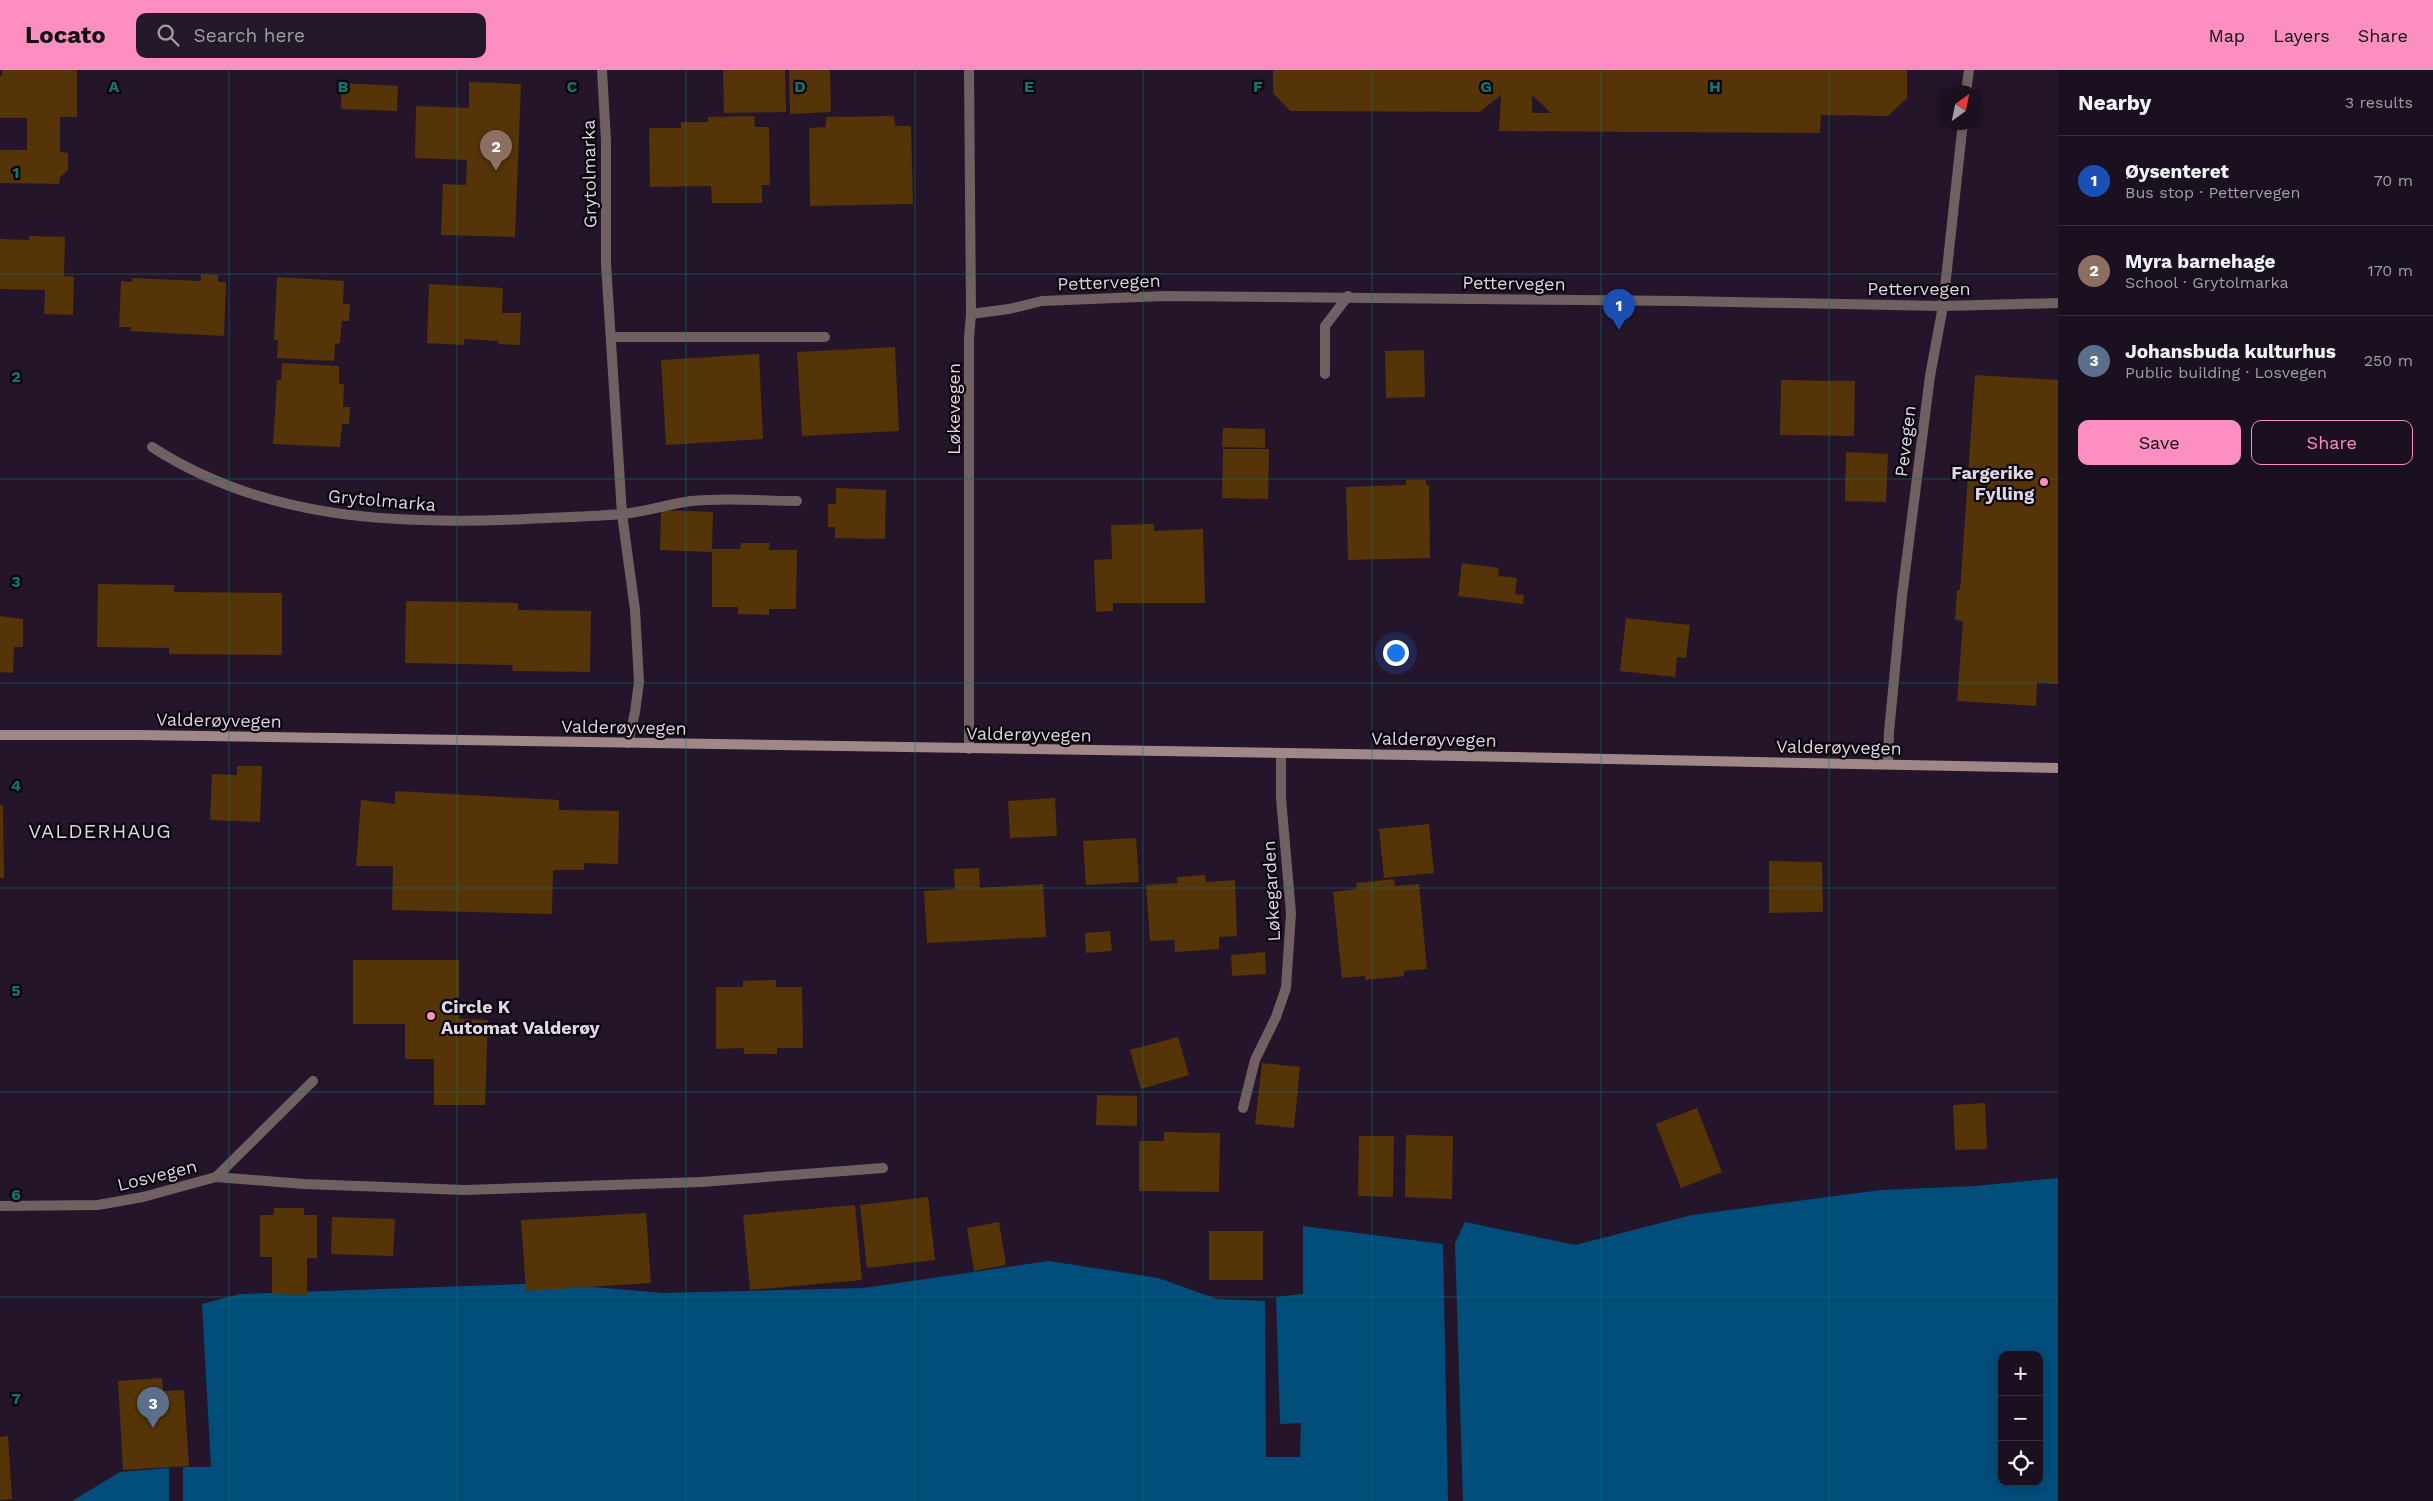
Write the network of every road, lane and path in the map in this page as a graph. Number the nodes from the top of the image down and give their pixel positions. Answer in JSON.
{"nodes":[{"id":1,"x":602,"y":70,"type":"edge"},
{"id":2,"x":969,"y":70,"type":"edge"},
{"id":3,"x":1969,"y":70,"type":"edge"},
{"id":4,"x":1967,"y":85,"type":"edge"},
{"id":5,"x":1962,"y":130,"type":"edge"},
{"id":6,"x":1348,"y":296,"type":"junction"},
{"id":7,"x":2058,"y":303,"type":"edge"},
{"id":8,"x":1943,"y":306,"type":"junction"},
{"id":9,"x":972,"y":314,"type":"junction"},
{"id":10,"x":611,"y":337,"type":"junction"},
{"id":11,"x":825,"y":337,"type":"dead end"},
{"id":12,"x":1325,"y":374,"type":"dead end"},
{"id":13,"x":152,"y":447,"type":"dead end"},
{"id":14,"x":797,"y":501,"type":"dead end"},
{"id":15,"x":622,"y":514,"type":"junction"},
{"id":16,"x":0,"y":735,"type":"edge"},
{"id":17,"x":628,"y":744,"type":"junction"},
{"id":18,"x":970,"y":749,"type":"junction"},
{"id":19,"x":1281,"y":754,"type":"junction"},
{"id":20,"x":1888,"y":764,"type":"junction"},
{"id":21,"x":2058,"y":768,"type":"edge"},
{"id":22,"x":313,"y":1081,"type":"dead end"},
{"id":23,"x":1243,"y":1108,"type":"dead end"},
{"id":24,"x":883,"y":1168,"type":"dead end"},
{"id":25,"x":216,"y":1177,"type":"junction"},
{"id":26,"x":0,"y":1206,"type":"edge"}],
"edges":[{"from":1,"to":10,"type":"street","name":"Grytolmarka"},
{"from":2,"to":9,"type":"street","name":"Løkevegen"},
{"from":3,"to":4,"type":"street"},
{"from":5,"to":8,"type":"street","name":"Pevegen"},
{"from":6,"to":8,"type":"street","name":"Pettervegen"},
{"from":6,"to":9,"type":"street","name":"Pettervegen"},
{"from":6,"to":12,"type":"street"},
{"from":7,"to":8,"type":"street","name":"Pettervegen"},
{"from":8,"to":20,"type":"street","name":"Pevegen"},
{"from":9,"to":18,"type":"street","name":"Løkevegen"},
{"from":10,"to":11,"type":"street"},
{"from":10,"to":15,"type":"street","name":"Grytolmarka"},
{"from":13,"to":15,"type":"street","name":"Grytolmarka"},
{"from":14,"to":15,"type":"street","name":"Grytolmarka"},
{"from":15,"to":17,"type":"street","name":"Grytolmarka"},
{"from":16,"to":17,"type":"main road","name":"Valderøyvegen"},
{"from":17,"to":18,"type":"main road","name":"Valderøyvegen"},
{"from":18,"to":19,"type":"main road","name":"Valderøyvegen"},
{"from":19,"to":20,"type":"main road","name":"Valderøyvegen"},
{"from":19,"to":23,"type":"street","name":"Løkegarden"},
{"from":20,"to":21,"type":"main road","name":"Valderøyvegen"},
{"from":22,"to":25,"type":"street","name":"Losvegen"},
{"from":24,"to":25,"type":"street"},
{"from":25,"to":26,"type":"street","name":"Losvegen"}]}
